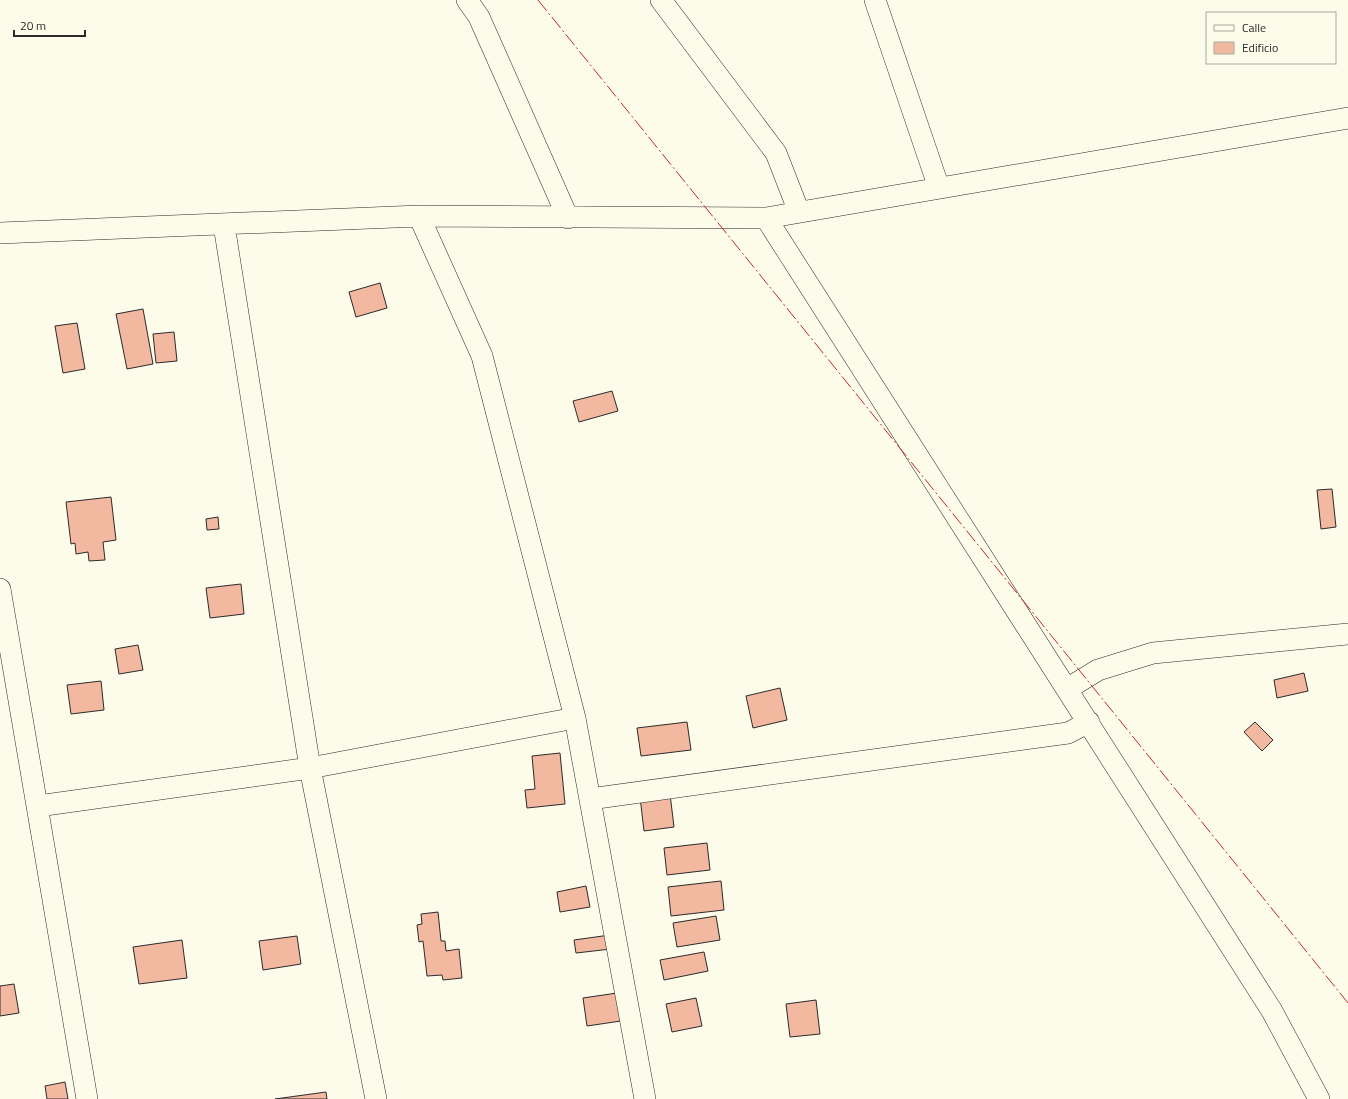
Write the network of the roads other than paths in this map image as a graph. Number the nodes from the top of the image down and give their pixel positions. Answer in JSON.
{"nodes":[{"id":1,"x":466,"y":0,"type":"edge"},
{"id":2,"x":661,"y":0,"type":"edge"},
{"id":3,"x":875,"y":0,"type":"edge"},
{"id":4,"x":1348,"y":118,"type":"edge"},
{"id":5,"x":939,"y":188,"type":"junction"},
{"id":6,"x":799,"y":212,"type":"junction"},
{"id":7,"x":419,"y":216,"type":"junction"},
{"id":8,"x":568,"y":218,"type":"junction"},
{"id":9,"x":766,"y":218,"type":"junction"},
{"id":10,"x":224,"y":224,"type":"junction"},
{"id":11,"x":0,"y":233,"type":"edge"},
{"id":12,"x":0,"y":589,"type":"edge"},
{"id":13,"x":1348,"y":634,"type":"edge"},
{"id":14,"x":1067,"y":689,"type":"junction"},
{"id":15,"x":575,"y":718,"type":"junction"},
{"id":16,"x":1088,"y":722,"type":"junction"},
{"id":17,"x":310,"y":768,"type":"junction"},
{"id":18,"x":590,"y":800,"type":"junction"},
{"id":19,"x":38,"y":806,"type":"junction"},
{"id":20,"x":88,"y":1099,"type":"edge"},
{"id":21,"x":376,"y":1099,"type":"edge"},
{"id":22,"x":646,"y":1099,"type":"edge"},
{"id":23,"x":1319,"y":1099,"type":"edge"}],
"edges":[{"from":1,"to":8,"type":"street"},
{"from":2,"to":6,"type":"street"},
{"from":3,"to":5,"type":"street"},
{"from":4,"to":5,"type":"street"},
{"from":5,"to":6,"type":"street"},
{"from":6,"to":9,"type":"street"},
{"from":7,"to":8,"type":"street"},
{"from":7,"to":10,"type":"street"},
{"from":7,"to":15,"type":"street"},
{"from":8,"to":9,"type":"street"},
{"from":9,"to":14,"type":"street"},
{"from":10,"to":11,"type":"street"},
{"from":10,"to":17,"type":"street"},
{"from":12,"to":19,"type":"street"},
{"from":13,"to":14,"type":"street"},
{"from":14,"to":16,"type":"street"},
{"from":15,"to":17,"type":"street"},
{"from":15,"to":18,"type":"street"},
{"from":16,"to":18,"type":"street"},
{"from":16,"to":23,"type":"street"},
{"from":17,"to":19,"type":"street"},
{"from":17,"to":21,"type":"street"},
{"from":18,"to":22,"type":"street"},
{"from":19,"to":20,"type":"street"}]}
